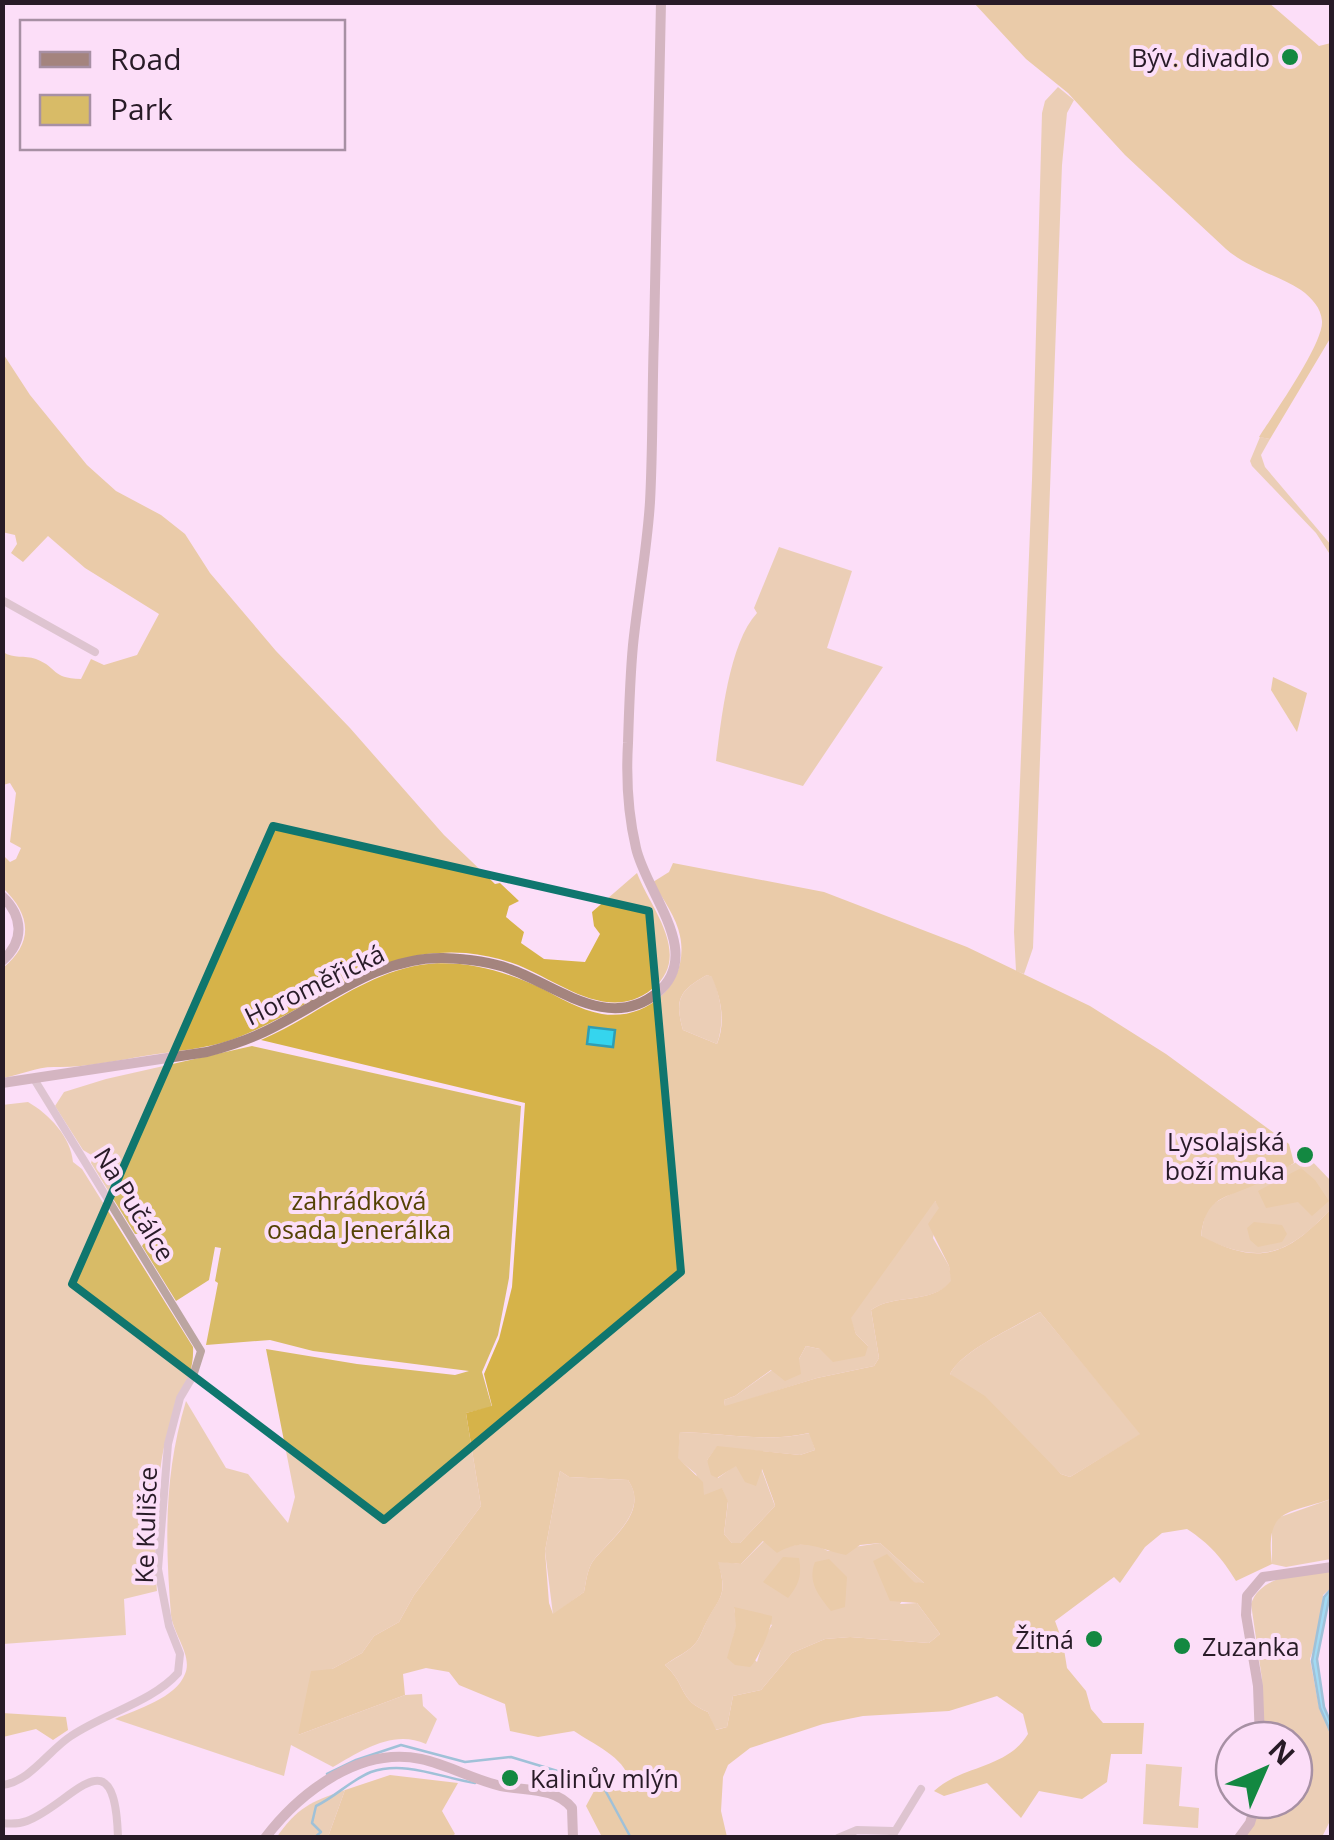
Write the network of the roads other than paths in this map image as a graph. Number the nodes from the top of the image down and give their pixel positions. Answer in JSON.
{"nodes":[{"id":1,"x":662,"y":2,"type":"edge"},
{"id":2,"x":2,"y":600,"type":"edge"},
{"id":3,"x":95,"y":652,"type":"dead end"},
{"id":4,"x":2,"y":896,"type":"edge"},
{"id":5,"x":2,"y":961,"type":"edge"},
{"id":6,"x":34,"y":1079,"type":"junction"},
{"id":7,"x":2,"y":1084,"type":"edge"},
{"id":8,"x":201,"y":1351,"type":"joint"},
{"id":9,"x":1332,"y":1567,"type":"edge"},
{"id":10,"x":1258,"y":1720,"type":"edge"},
{"id":11,"x":2,"y":1785,"type":"edge"},
{"id":12,"x":921,"y":1788,"type":"dead end"},
{"id":13,"x":2,"y":1824,"type":"edge"},
{"id":14,"x":892,"y":1834,"type":"edge"},
{"id":15,"x":118,"y":1838,"type":"edge"},
{"id":16,"x":265,"y":1838,"type":"edge"},
{"id":17,"x":573,"y":1838,"type":"edge"},
{"id":18,"x":838,"y":1838,"type":"edge"}],
"edges":[{"from":1,"to":6,"type":"main road","name":"Horoměřická"},
{"from":2,"to":3,"type":"street"},
{"from":4,"to":5,"type":"main road"},
{"from":6,"to":7,"type":"main road","name":"Horoměřická"},
{"from":6,"to":8,"type":"street","name":"Na Pučálce"},
{"from":8,"to":11,"type":"street","name":"Ke Kulišce"},
{"from":9,"to":10,"type":"main road"},
{"from":12,"to":14,"type":"street"},
{"from":13,"to":15,"type":"street"},
{"from":14,"to":18,"type":"street"},
{"from":16,"to":17,"type":"main road"}]}
